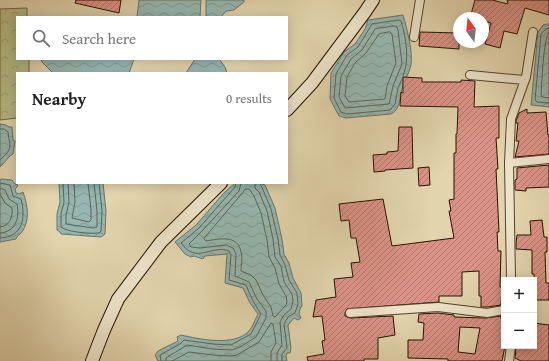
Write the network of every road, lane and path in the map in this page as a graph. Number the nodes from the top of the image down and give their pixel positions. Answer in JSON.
{"nodes":[{"id":1,"x":373,"y":0,"type":"edge"},
{"id":2,"x":420,"y":0,"type":"edge"},
{"id":3,"x":533,"y":32,"type":"dead end"},
{"id":4,"x":414,"y":36,"type":"dead end"},
{"id":5,"x":470,"y":75,"type":"dead end"},
{"id":6,"x":524,"y":80,"type":"junction"},
{"id":7,"x":288,"y":109,"type":"edge"},
{"id":8,"x":549,"y":159,"type":"edge"},
{"id":9,"x":509,"y":163,"type":"junction"},
{"id":10,"x":220,"y":184,"type":"edge"},
{"id":11,"x":511,"y":277,"type":"edge"},
{"id":12,"x":501,"y":310,"type":"edge"},
{"id":13,"x":350,"y":313,"type":"dead end"},
{"id":14,"x":511,"y":349,"type":"edge"},
{"id":15,"x":92,"y":361,"type":"edge"},
{"id":16,"x":509,"y":361,"type":"edge"}],
"edges":[{"from":1,"to":7,"type":"street"},
{"from":2,"to":4,"type":"street"},
{"from":3,"to":6,"type":"street"},
{"from":5,"to":6,"type":"street"},
{"from":6,"to":9,"type":"street"},
{"from":8,"to":9,"type":"street"},
{"from":9,"to":11,"type":"street"},
{"from":10,"to":15,"type":"street"},
{"from":12,"to":13,"type":"street"},
{"from":14,"to":16,"type":"street"}]}
